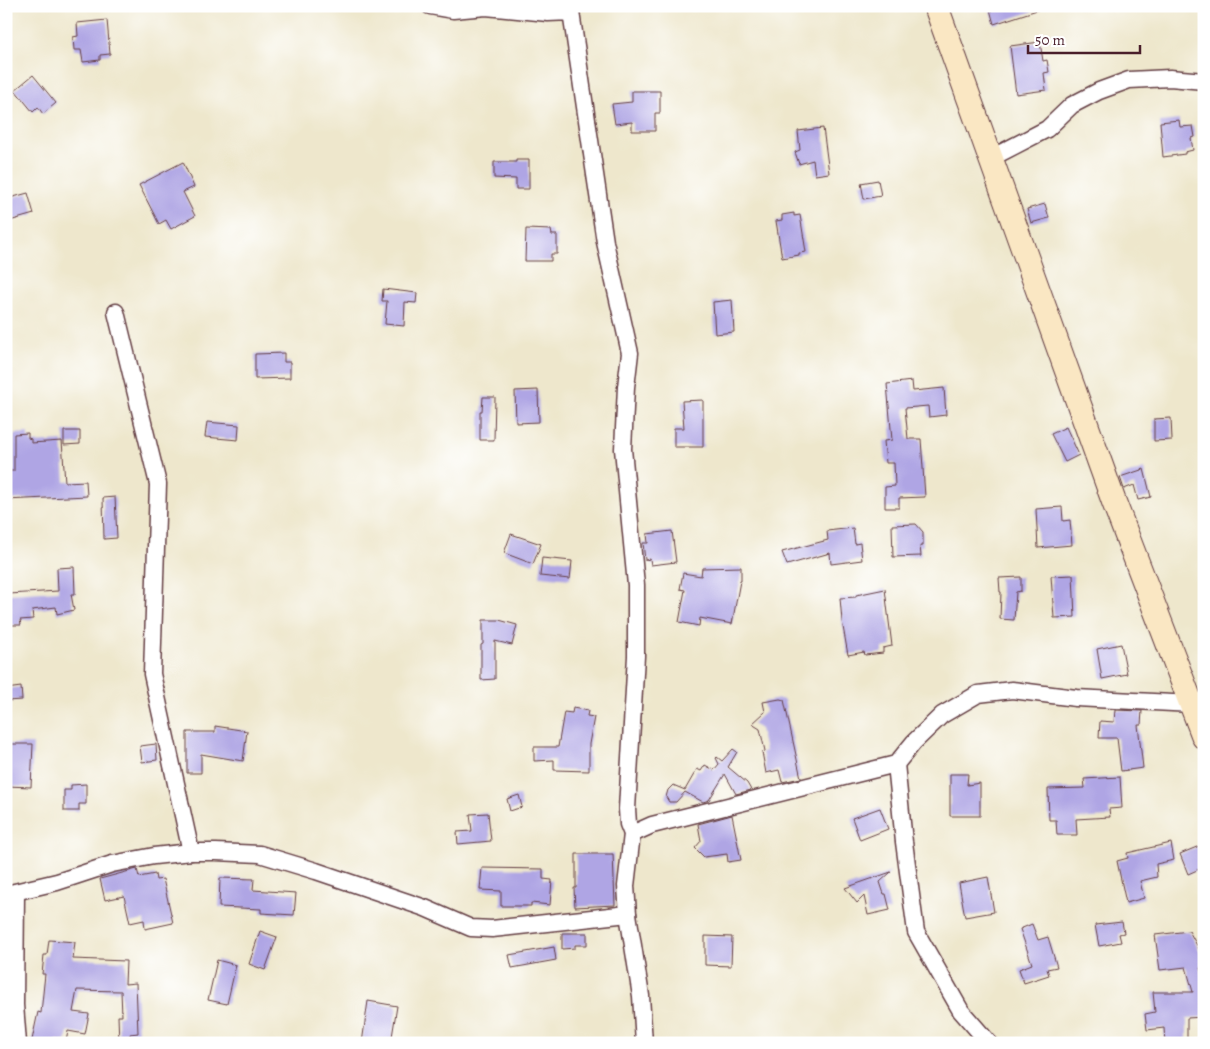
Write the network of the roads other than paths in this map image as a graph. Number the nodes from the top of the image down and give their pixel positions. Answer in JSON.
{"nodes":[{"id":1,"x":430,"y":6,"type":"edge"},
{"id":2,"x":936,"y":6,"type":"edge"},
{"id":3,"x":1204,"y":81,"type":"edge"},
{"id":4,"x":991,"y":158,"type":"junction"},
{"id":5,"x":116,"y":312,"type":"dead end"},
{"id":6,"x":1192,"y":704,"type":"junction"},
{"id":7,"x":1204,"y":737,"type":"edge"},
{"id":8,"x":896,"y":764,"type":"junction"},
{"id":9,"x":632,"y":834,"type":"junction"},
{"id":10,"x":192,"y":852,"type":"junction"},
{"id":11,"x":11,"y":893,"type":"edge"},
{"id":12,"x":628,"y":914,"type":"junction"},
{"id":13,"x":18,"y":1043,"type":"edge"},
{"id":14,"x":644,"y":1043,"type":"edge"},
{"id":15,"x":989,"y":1043,"type":"edge"}],
"edges":[{"from":1,"to":9,"type":"street"},
{"from":2,"to":4,"type":"street"},
{"from":3,"to":4,"type":"street"},
{"from":4,"to":6,"type":"street"},
{"from":5,"to":10,"type":"street"},
{"from":6,"to":7,"type":"street"},
{"from":6,"to":8,"type":"street"},
{"from":8,"to":9,"type":"street"},
{"from":8,"to":15,"type":"street"},
{"from":9,"to":12,"type":"street"},
{"from":10,"to":11,"type":"street"},
{"from":10,"to":12,"type":"street"},
{"from":11,"to":13,"type":"street"},
{"from":12,"to":14,"type":"street"}]}
